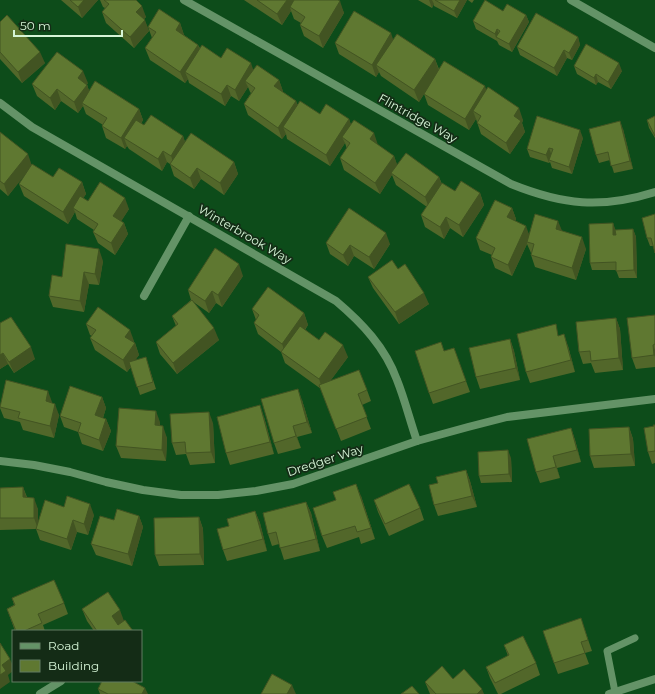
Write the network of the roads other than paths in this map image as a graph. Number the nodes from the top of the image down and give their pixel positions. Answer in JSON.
{"nodes":[{"id":1,"x":184,"y":0,"type":"edge"},
{"id":2,"x":570,"y":0,"type":"edge"},
{"id":3,"x":655,"y":48,"type":"edge"},
{"id":4,"x":0,"y":102,"type":"edge"},
{"id":5,"x":655,"y":192,"type":"edge"},
{"id":6,"x":189,"y":216,"type":"junction"},
{"id":7,"x":144,"y":296,"type":"dead end"},
{"id":8,"x":655,"y":399,"type":"edge"},
{"id":9,"x":417,"y":441,"type":"junction"},
{"id":10,"x":0,"y":462,"type":"edge"},
{"id":11,"x":635,"y":638,"type":"dead end"},
{"id":12,"x":655,"y":679,"type":"edge"},
{"id":13,"x":59,"y":682,"type":"edge"},
{"id":14,"x":612,"y":693,"type":"edge"},
{"id":15,"x":40,"y":694,"type":"edge"}],
"edges":[{"from":1,"to":5,"type":"street","name":"Flintridge Way"},
{"from":2,"to":3,"type":"street"},
{"from":4,"to":6,"type":"street","name":"Winterbrook Way"},
{"from":6,"to":7,"type":"street"},
{"from":6,"to":9,"type":"street","name":"Winterbrook Way"},
{"from":8,"to":9,"type":"street","name":"Dredger Way"},
{"from":9,"to":10,"type":"street","name":"Dredger Way"},
{"from":11,"to":14,"type":"lane"},
{"from":12,"to":14,"type":"street"},
{"from":13,"to":15,"type":"street"}]}
